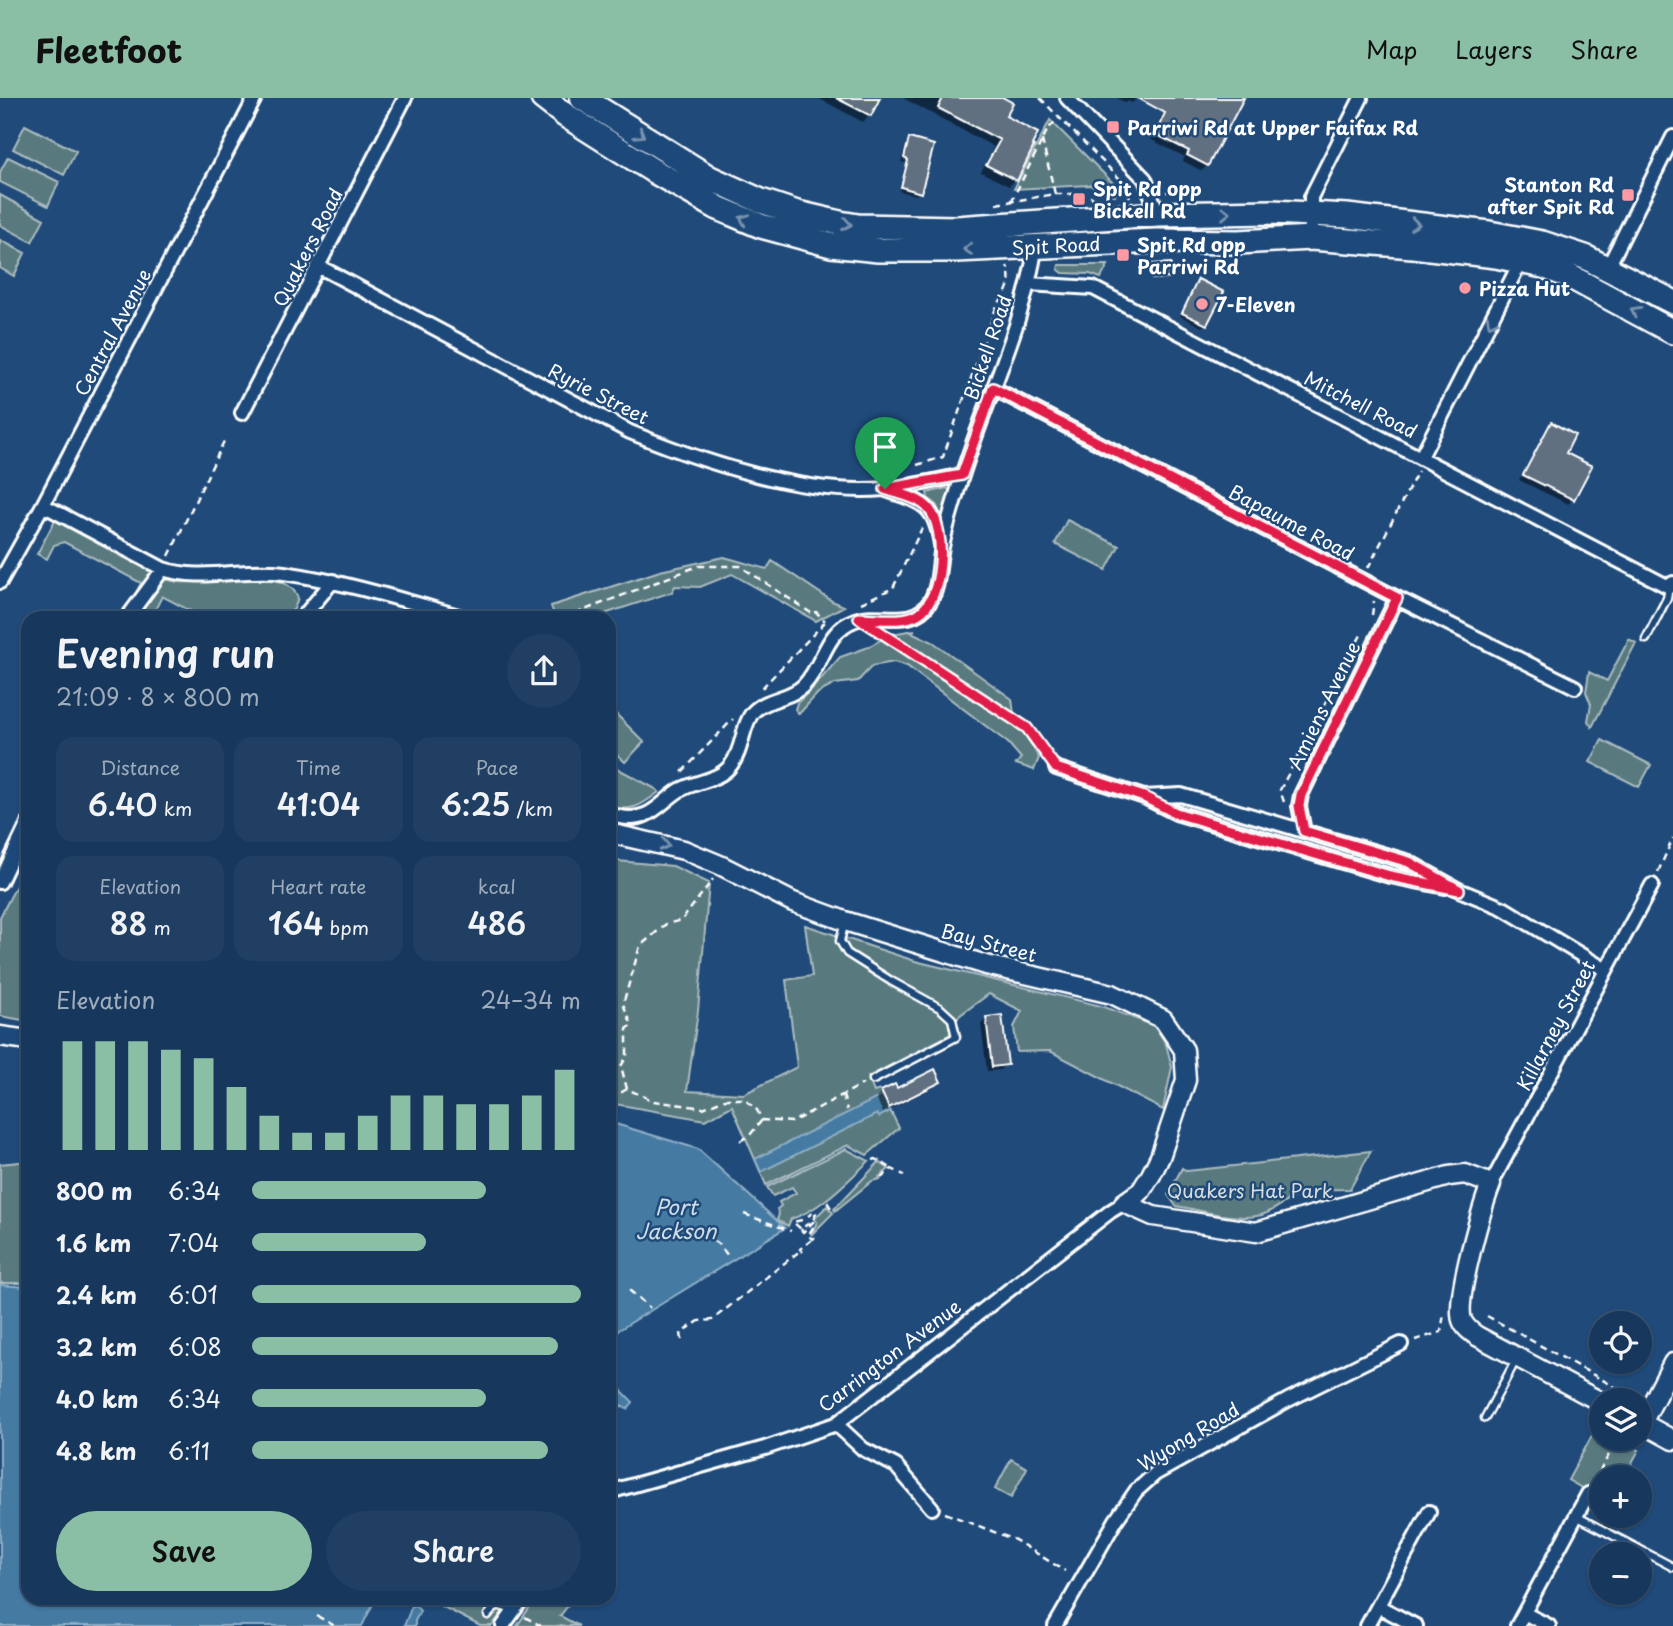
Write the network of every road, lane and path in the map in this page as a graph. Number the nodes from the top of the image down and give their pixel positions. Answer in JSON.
{"nodes":[{"id":1,"x":255,"y":98,"type":"edge"},
{"id":2,"x":405,"y":98,"type":"edge"},
{"id":3,"x":543,"y":98,"type":"edge"},
{"id":4,"x":582,"y":98,"type":"edge"},
{"id":5,"x":1040,"y":98,"type":"edge"},
{"id":6,"x":1361,"y":98,"type":"edge"},
{"id":7,"x":1070,"y":99,"type":"edge"},
{"id":8,"x":1059,"y":118,"type":"junction"},
{"id":9,"x":1673,"y":137,"type":"edge"},
{"id":10,"x":1042,"y":140,"type":"junction"},
{"id":11,"x":1055,"y":194,"type":"junction"},
{"id":12,"x":1130,"y":197,"type":"dead end"},
{"id":13,"x":1011,"y":202,"type":"junction"},
{"id":14,"x":1098,"y":202,"type":"dead end"},
{"id":15,"x":987,"y":206,"type":"dead end"},
{"id":16,"x":1310,"y":214,"type":"junction"},
{"id":17,"x":1158,"y":215,"type":"junction"},
{"id":18,"x":1036,"y":234,"type":"junction"},
{"id":19,"x":1311,"y":238,"type":"junction"},
{"id":20,"x":1521,"y":261,"type":"junction"},
{"id":21,"x":1006,"y":265,"type":"dead end"},
{"id":22,"x":318,"y":266,"type":"junction"},
{"id":23,"x":1607,"y":268,"type":"junction"},
{"id":24,"x":1028,"y":284,"type":"junction"},
{"id":25,"x":1597,"y":290,"type":"junction"},
{"id":26,"x":1673,"y":302,"type":"edge"},
{"id":27,"x":1673,"y":332,"type":"edge"},
{"id":28,"x":993,"y":388,"type":"junction"},
{"id":29,"x":242,"y":413,"type":"dead end"},
{"id":30,"x":226,"y":437,"type":"dead end"},
{"id":31,"x":1421,"y":457,"type":"junction"},
{"id":32,"x":917,"y":465,"type":"dead end"},
{"id":33,"x":962,"y":475,"type":"junction"},
{"id":34,"x":1413,"y":480,"type":"dead end"},
{"id":35,"x":885,"y":489,"type":"junction"},
{"id":36,"x":43,"y":505,"type":"junction"},
{"id":37,"x":923,"y":524,"type":"dead end"},
{"id":38,"x":942,"y":549,"type":"junction"},
{"id":39,"x":1374,"y":556,"type":"dead end"},
{"id":40,"x":163,"y":569,"type":"junction"},
{"id":41,"x":0,"y":582,"type":"edge"},
{"id":42,"x":333,"y":582,"type":"junction"},
{"id":43,"x":1671,"y":585,"type":"edge"},
{"id":44,"x":1375,"y":587,"type":"junction"},
{"id":45,"x":1397,"y":598,"type":"junction"},
{"id":46,"x":132,"y":611,"type":"edge"},
{"id":47,"x":308,"y":611,"type":"edge"},
{"id":48,"x":440,"y":611,"type":"edge"},
{"id":49,"x":582,"y":611,"type":"edge"},
{"id":50,"x":857,"y":612,"type":"junction"},
{"id":51,"x":830,"y":617,"type":"dead end"},
{"id":52,"x":825,"y":622,"type":"junction"},
{"id":53,"x":1646,"y":639,"type":"dead end"},
{"id":54,"x":1575,"y":687,"type":"dead end"},
{"id":55,"x":758,"y":693,"type":"dead end"},
{"id":56,"x":738,"y":713,"type":"dead end"},
{"id":57,"x":1056,"y":768,"type":"joint"},
{"id":58,"x":681,"y":789,"type":"junction"},
{"id":59,"x":1144,"y":797,"type":"junction"},
{"id":60,"x":1285,"y":804,"type":"dead end"},
{"id":61,"x":616,"y":815,"type":"edge"},
{"id":62,"x":1304,"y":831,"type":"junction"},
{"id":63,"x":616,"y":834,"type":"edge"},
{"id":64,"x":21,"y":837,"type":"edge"},
{"id":65,"x":1673,"y":838,"type":"edge"},
{"id":66,"x":21,"y":854,"type":"edge"},
{"id":67,"x":8,"y":864,"type":"junction"},
{"id":68,"x":717,"y":871,"type":"junction"},
{"id":69,"x":0,"y":882,"type":"edge"},
{"id":70,"x":1653,"y":885,"type":"joint"},
{"id":71,"x":1459,"y":890,"type":"junction"},
{"id":72,"x":845,"y":921,"type":"junction"},
{"id":73,"x":1606,"y":970,"type":"junction"},
{"id":74,"x":0,"y":1036,"type":"edge"},
{"id":75,"x":21,"y":1039,"type":"edge"},
{"id":76,"x":869,"y":1078,"type":"joint"},
{"id":77,"x":627,"y":1089,"type":"junction"},
{"id":78,"x":616,"y":1092,"type":"edge"},
{"id":79,"x":843,"y":1095,"type":"junction"},
{"id":80,"x":847,"y":1110,"type":"dead end"},
{"id":81,"x":762,"y":1119,"type":"junction"},
{"id":82,"x":740,"y":1141,"type":"dead end"},
{"id":83,"x":873,"y":1160,"type":"dead end"},
{"id":84,"x":892,"y":1169,"type":"junction"},
{"id":85,"x":904,"y":1175,"type":"dead end"},
{"id":86,"x":881,"y":1178,"type":"dead end"},
{"id":87,"x":1491,"y":1184,"type":"junction"},
{"id":88,"x":827,"y":1202,"type":"dead end"},
{"id":89,"x":1124,"y":1203,"type":"junction"},
{"id":90,"x":833,"y":1211,"type":"dead end"},
{"id":91,"x":744,"y":1214,"type":"dead end"},
{"id":92,"x":808,"y":1216,"type":"dead end"},
{"id":93,"x":802,"y":1220,"type":"dead end"},
{"id":94,"x":801,"y":1230,"type":"junction"},
{"id":95,"x":791,"y":1231,"type":"dead end"},
{"id":96,"x":704,"y":1234,"type":"dead end"},
{"id":97,"x":818,"y":1234,"type":"dead end"},
{"id":98,"x":813,"y":1239,"type":"junction"},
{"id":99,"x":730,"y":1258,"type":"dead end"},
{"id":100,"x":629,"y":1290,"type":"dead end"},
{"id":101,"x":650,"y":1308,"type":"dead end"},
{"id":102,"x":1444,"y":1309,"type":"dead end"},
{"id":103,"x":1487,"y":1316,"type":"dead end"},
{"id":104,"x":682,"y":1340,"type":"dead end"},
{"id":105,"x":1401,"y":1343,"type":"joint"},
{"id":106,"x":1517,"y":1357,"type":"junction"},
{"id":107,"x":1673,"y":1363,"type":"edge"},
{"id":108,"x":1617,"y":1388,"type":"edge"},
{"id":109,"x":1589,"y":1396,"type":"edge"},
{"id":110,"x":1652,"y":1402,"type":"edge"},
{"id":111,"x":1485,"y":1418,"type":"dead end"},
{"id":112,"x":836,"y":1424,"type":"junction"},
{"id":113,"x":1652,"y":1428,"type":"edge"},
{"id":114,"x":1673,"y":1440,"type":"edge"},
{"id":115,"x":1611,"y":1451,"type":"edge"},
{"id":116,"x":616,"y":1490,"type":"edge"},
{"id":117,"x":1588,"y":1494,"type":"joint"},
{"id":118,"x":932,"y":1508,"type":"joint"},
{"id":119,"x":1429,"y":1512,"type":"dead end"},
{"id":120,"x":1576,"y":1517,"type":"junction"},
{"id":121,"x":1673,"y":1567,"type":"edge"},
{"id":122,"x":1065,"y":1571,"type":"dead end"},
{"id":123,"x":472,"y":1605,"type":"edge"},
{"id":124,"x":517,"y":1605,"type":"edge"},
{"id":125,"x":1378,"y":1606,"type":"junction"},
{"id":126,"x":513,"y":1610,"type":"junction"},
{"id":127,"x":1524,"y":1613,"type":"junction"},
{"id":128,"x":488,"y":1615,"type":"joint"},
{"id":129,"x":317,"y":1616,"type":"dead end"},
{"id":130,"x":335,"y":1626,"type":"edge"},
{"id":131,"x":503,"y":1626,"type":"edge"},
{"id":132,"x":1055,"y":1626,"type":"edge"},
{"id":133,"x":1367,"y":1626,"type":"edge"},
{"id":134,"x":1416,"y":1626,"type":"edge"},
{"id":135,"x":1517,"y":1626,"type":"edge"},
{"id":136,"x":1549,"y":1626,"type":"edge"}],
"edges":[{"from":1,"to":36,"type":"street","name":"Central Avenue"},
{"from":2,"to":22,"type":"street","name":"Quakers Road"},
{"from":18,"to":3,"type":"highway","name":"Spit Road","one_way":true},
{"from":4,"to":18,"type":"highway","name":"Spit Road","one_way":true},
{"from":5,"to":8,"type":"path"},
{"from":6,"to":16,"type":"street"},
{"from":7,"to":17,"type":"street"},
{"from":8,"to":10,"type":"path"},
{"from":8,"to":12,"type":"path"},
{"from":9,"to":23,"type":"street"},
{"from":10,"to":11,"type":"path"},
{"from":10,"to":13,"type":"path"},
{"from":11,"to":13,"type":"path"},
{"from":11,"to":14,"type":"path"},
{"from":13,"to":15,"type":"path"},
{"from":17,"to":16,"type":"highway","name":"Spit Road","one_way":true},
{"from":16,"to":19,"type":"street"},
{"from":16,"to":23,"type":"highway","name":"Spit Road","one_way":true},
{"from":17,"to":18,"type":"highway","name":"Spit Road"},
{"from":18,"to":19,"type":"highway","name":"Spit Road"},
{"from":18,"to":24,"type":"street","name":"Bickell Road"},
{"from":19,"to":20,"type":"highway","name":"Spit Road"},
{"from":20,"to":25,"type":"highway","name":"Spit Road"},
{"from":20,"to":31,"type":"street","one_way":true},
{"from":21,"to":32,"type":"path"},
{"from":22,"to":29,"type":"street","name":"Quakers Road"},
{"from":22,"to":35,"type":"street","name":"Ryrie Street"},
{"from":23,"to":25,"type":"street"},
{"from":23,"to":26,"type":"highway","name":"Spit Road"},
{"from":24,"to":28,"type":"street","name":"Bickell Road"},
{"from":24,"to":31,"type":"street","name":"Mitchell Road"},
{"from":27,"to":25,"type":"highway","name":"Spit Road","one_way":true},
{"from":28,"to":33,"type":"street","name":"Bickell Road"},
{"from":28,"to":44,"type":"street","name":"Bapaume Road"},
{"from":30,"to":40,"type":"path"},
{"from":31,"to":43,"type":"street","name":"Mitchell Road"},
{"from":33,"to":35,"type":"street","name":"Ryrie Street"},
{"from":33,"to":38,"type":"street","name":"Bickell Road"},
{"from":34,"to":39,"type":"path"},
{"from":35,"to":38,"type":"street","name":"Ryrie Street"},
{"from":36,"to":40,"type":"street"},
{"from":36,"to":41,"type":"street","name":"Central Avenue"},
{"from":37,"to":50,"type":"path"},
{"from":38,"to":50,"type":"street","name":"Bickell Road"},
{"from":40,"to":42,"type":"street"},
{"from":40,"to":46,"type":"street"},
{"from":42,"to":47,"type":"street"},
{"from":42,"to":48,"type":"street"},
{"from":43,"to":53,"type":"lane"},
{"from":44,"to":45,"type":"street","name":"Bapaume Road"},
{"from":44,"to":60,"type":"path"},
{"from":45,"to":54,"type":"street","name":"Bapaume Road"},
{"from":45,"to":62,"type":"street","name":"Amiens Avenue"},
{"from":49,"to":52,"type":"path"},
{"from":50,"to":57,"type":"path"},
{"from":50,"to":58,"type":"street"},
{"from":51,"to":52,"type":"path"},
{"from":52,"to":55,"type":"path"},
{"from":56,"to":58,"type":"path"},
{"from":57,"to":59,"type":"street"},
{"from":58,"to":61,"type":"street"},
{"from":59,"to":62,"type":"street"},
{"from":59,"to":71,"type":"street"},
{"from":62,"to":71,"type":"street"},
{"from":63,"to":68,"type":"street","name":"Bay Street","one_way":true},
{"from":64,"to":67,"type":"street"},
{"from":65,"to":70,"type":"path"},
{"from":66,"to":67,"type":"street"},
{"from":67,"to":69,"type":"street"},
{"from":68,"to":72,"type":"street","name":"Bay Street"},
{"from":68,"to":77,"type":"path"},
{"from":70,"to":73,"type":"street","name":"Killarney Street"},
{"from":71,"to":73,"type":"street"},
{"from":72,"to":76,"type":"lane"},
{"from":72,"to":89,"type":"street","name":"Bay Street"},
{"from":73,"to":87,"type":"street","name":"Killarney Street"},
{"from":74,"to":75,"type":"street"},
{"from":76,"to":79,"type":"path"},
{"from":77,"to":78,"type":"path"},
{"from":77,"to":81,"type":"path"},
{"from":79,"to":80,"type":"path"},
{"from":79,"to":81,"type":"path"},
{"from":81,"to":82,"type":"path"},
{"from":83,"to":84,"type":"path"},
{"from":84,"to":85,"type":"path"},
{"from":84,"to":86,"type":"path"},
{"from":87,"to":89,"type":"street"},
{"from":87,"to":106,"type":"street"},
{"from":88,"to":90,"type":"path"},
{"from":89,"to":112,"type":"street","name":"Carrington Avenue"},
{"from":91,"to":95,"type":"path"},
{"from":92,"to":94,"type":"path"},
{"from":93,"to":94,"type":"path"},
{"from":94,"to":98,"type":"path"},
{"from":96,"to":99,"type":"path"},
{"from":97,"to":98,"type":"path"},
{"from":98,"to":104,"type":"path"},
{"from":100,"to":101,"type":"path"},
{"from":102,"to":105,"type":"path"},
{"from":103,"to":108,"type":"path"},
{"from":105,"to":132,"type":"street","name":"Wyong Road"},
{"from":106,"to":109,"type":"street"},
{"from":106,"to":111,"type":"lane"},
{"from":107,"to":110,"type":"street"},
{"from":112,"to":116,"type":"street","name":"Carrington Avenue"},
{"from":112,"to":118,"type":"street"},
{"from":113,"to":114,"type":"street"},
{"from":115,"to":117,"type":"path"},
{"from":117,"to":120,"type":"street"},
{"from":118,"to":122,"type":"path"},
{"from":119,"to":125,"type":"street"},
{"from":120,"to":121,"type":"lane"},
{"from":120,"to":127,"type":"street"},
{"from":123,"to":128,"type":"path"},
{"from":124,"to":126,"type":"street"},
{"from":125,"to":133,"type":"street"},
{"from":125,"to":134,"type":"street"},
{"from":126,"to":128,"type":"lane"},
{"from":126,"to":131,"type":"street"},
{"from":127,"to":135,"type":"street"},
{"from":127,"to":136,"type":"street"},
{"from":129,"to":130,"type":"path"}]}
